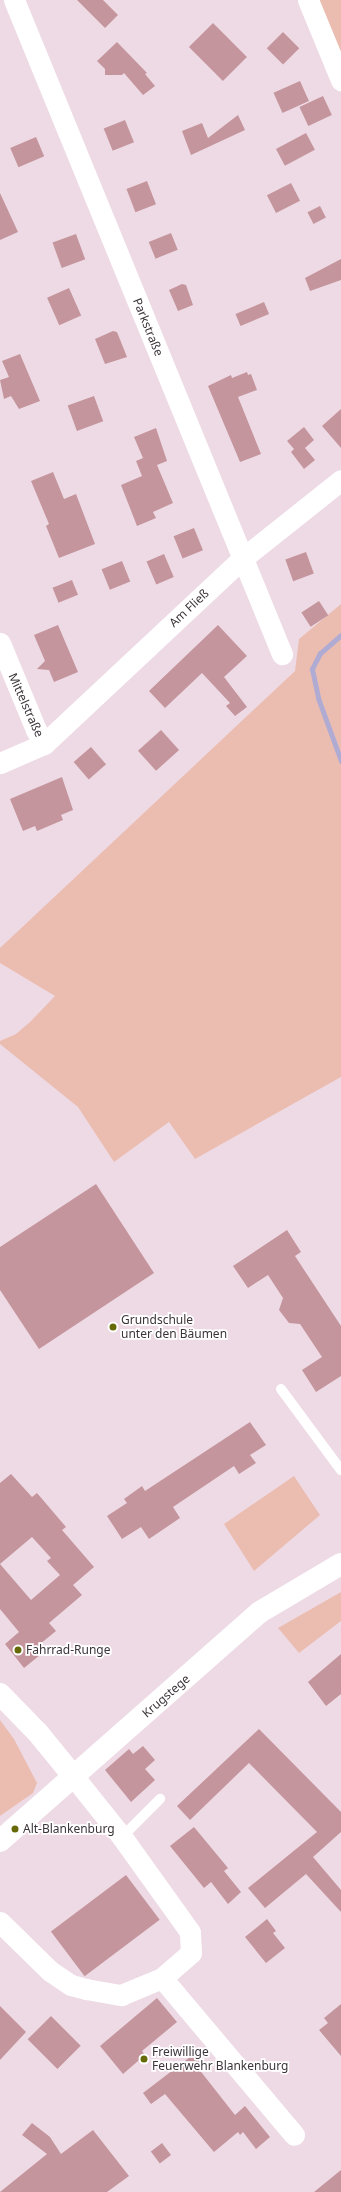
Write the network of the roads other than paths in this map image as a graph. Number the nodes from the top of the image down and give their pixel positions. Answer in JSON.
{"nodes":[{"id":1,"x":14,"y":0,"type":"edge"},
{"id":2,"x":308,"y":0,"type":"edge"},
{"id":3,"x":341,"y":80,"type":"edge"},
{"id":4,"x":341,"y":480,"type":"edge"},
{"id":5,"x":242,"y":558,"type":"junction"},
{"id":6,"x":0,"y":643,"type":"edge"},
{"id":7,"x":282,"y":654,"type":"dead end"},
{"id":8,"x":44,"y":744,"type":"junction"},
{"id":9,"x":0,"y":763,"type":"edge"},
{"id":10,"x":281,"y":1389,"type":"dead end"},
{"id":11,"x":341,"y":1470,"type":"edge"},
{"id":12,"x":341,"y":1564,"type":"edge"},
{"id":13,"x":0,"y":1694,"type":"edge"},
{"id":14,"x":74,"y":1777,"type":"junction"},
{"id":15,"x":160,"y":1799,"type":"dead end"},
{"id":16,"x":122,"y":1837,"type":"junction"},
{"id":17,"x":0,"y":1841,"type":"edge"},
{"id":18,"x":0,"y":1922,"type":"edge"},
{"id":19,"x":162,"y":1978,"type":"junction"},
{"id":20,"x":294,"y":2135,"type":"dead end"}],
"edges":[{"from":1,"to":5,"type":"street","name":"Parkstraße"},
{"from":2,"to":3,"type":"street"},
{"from":4,"to":5,"type":"street","name":"Am Fließ"},
{"from":5,"to":7,"type":"street","name":"Parkstraße"},
{"from":5,"to":8,"type":"street","name":"Am Fließ"},
{"from":6,"to":8,"type":"street","name":"Mittelstraße"},
{"from":8,"to":9,"type":"street","name":"Am Fließ"},
{"from":10,"to":11,"type":"lane"},
{"from":12,"to":14,"type":"main road","name":"Krugstege"},
{"from":13,"to":14,"type":"main road"},
{"from":14,"to":16,"type":"street"},
{"from":14,"to":17,"type":"main road","name":"Krugstege"},
{"from":15,"to":16,"type":"lane"},
{"from":16,"to":19,"type":"street"},
{"from":18,"to":19,"type":"street"},
{"from":19,"to":20,"type":"street"}]}
